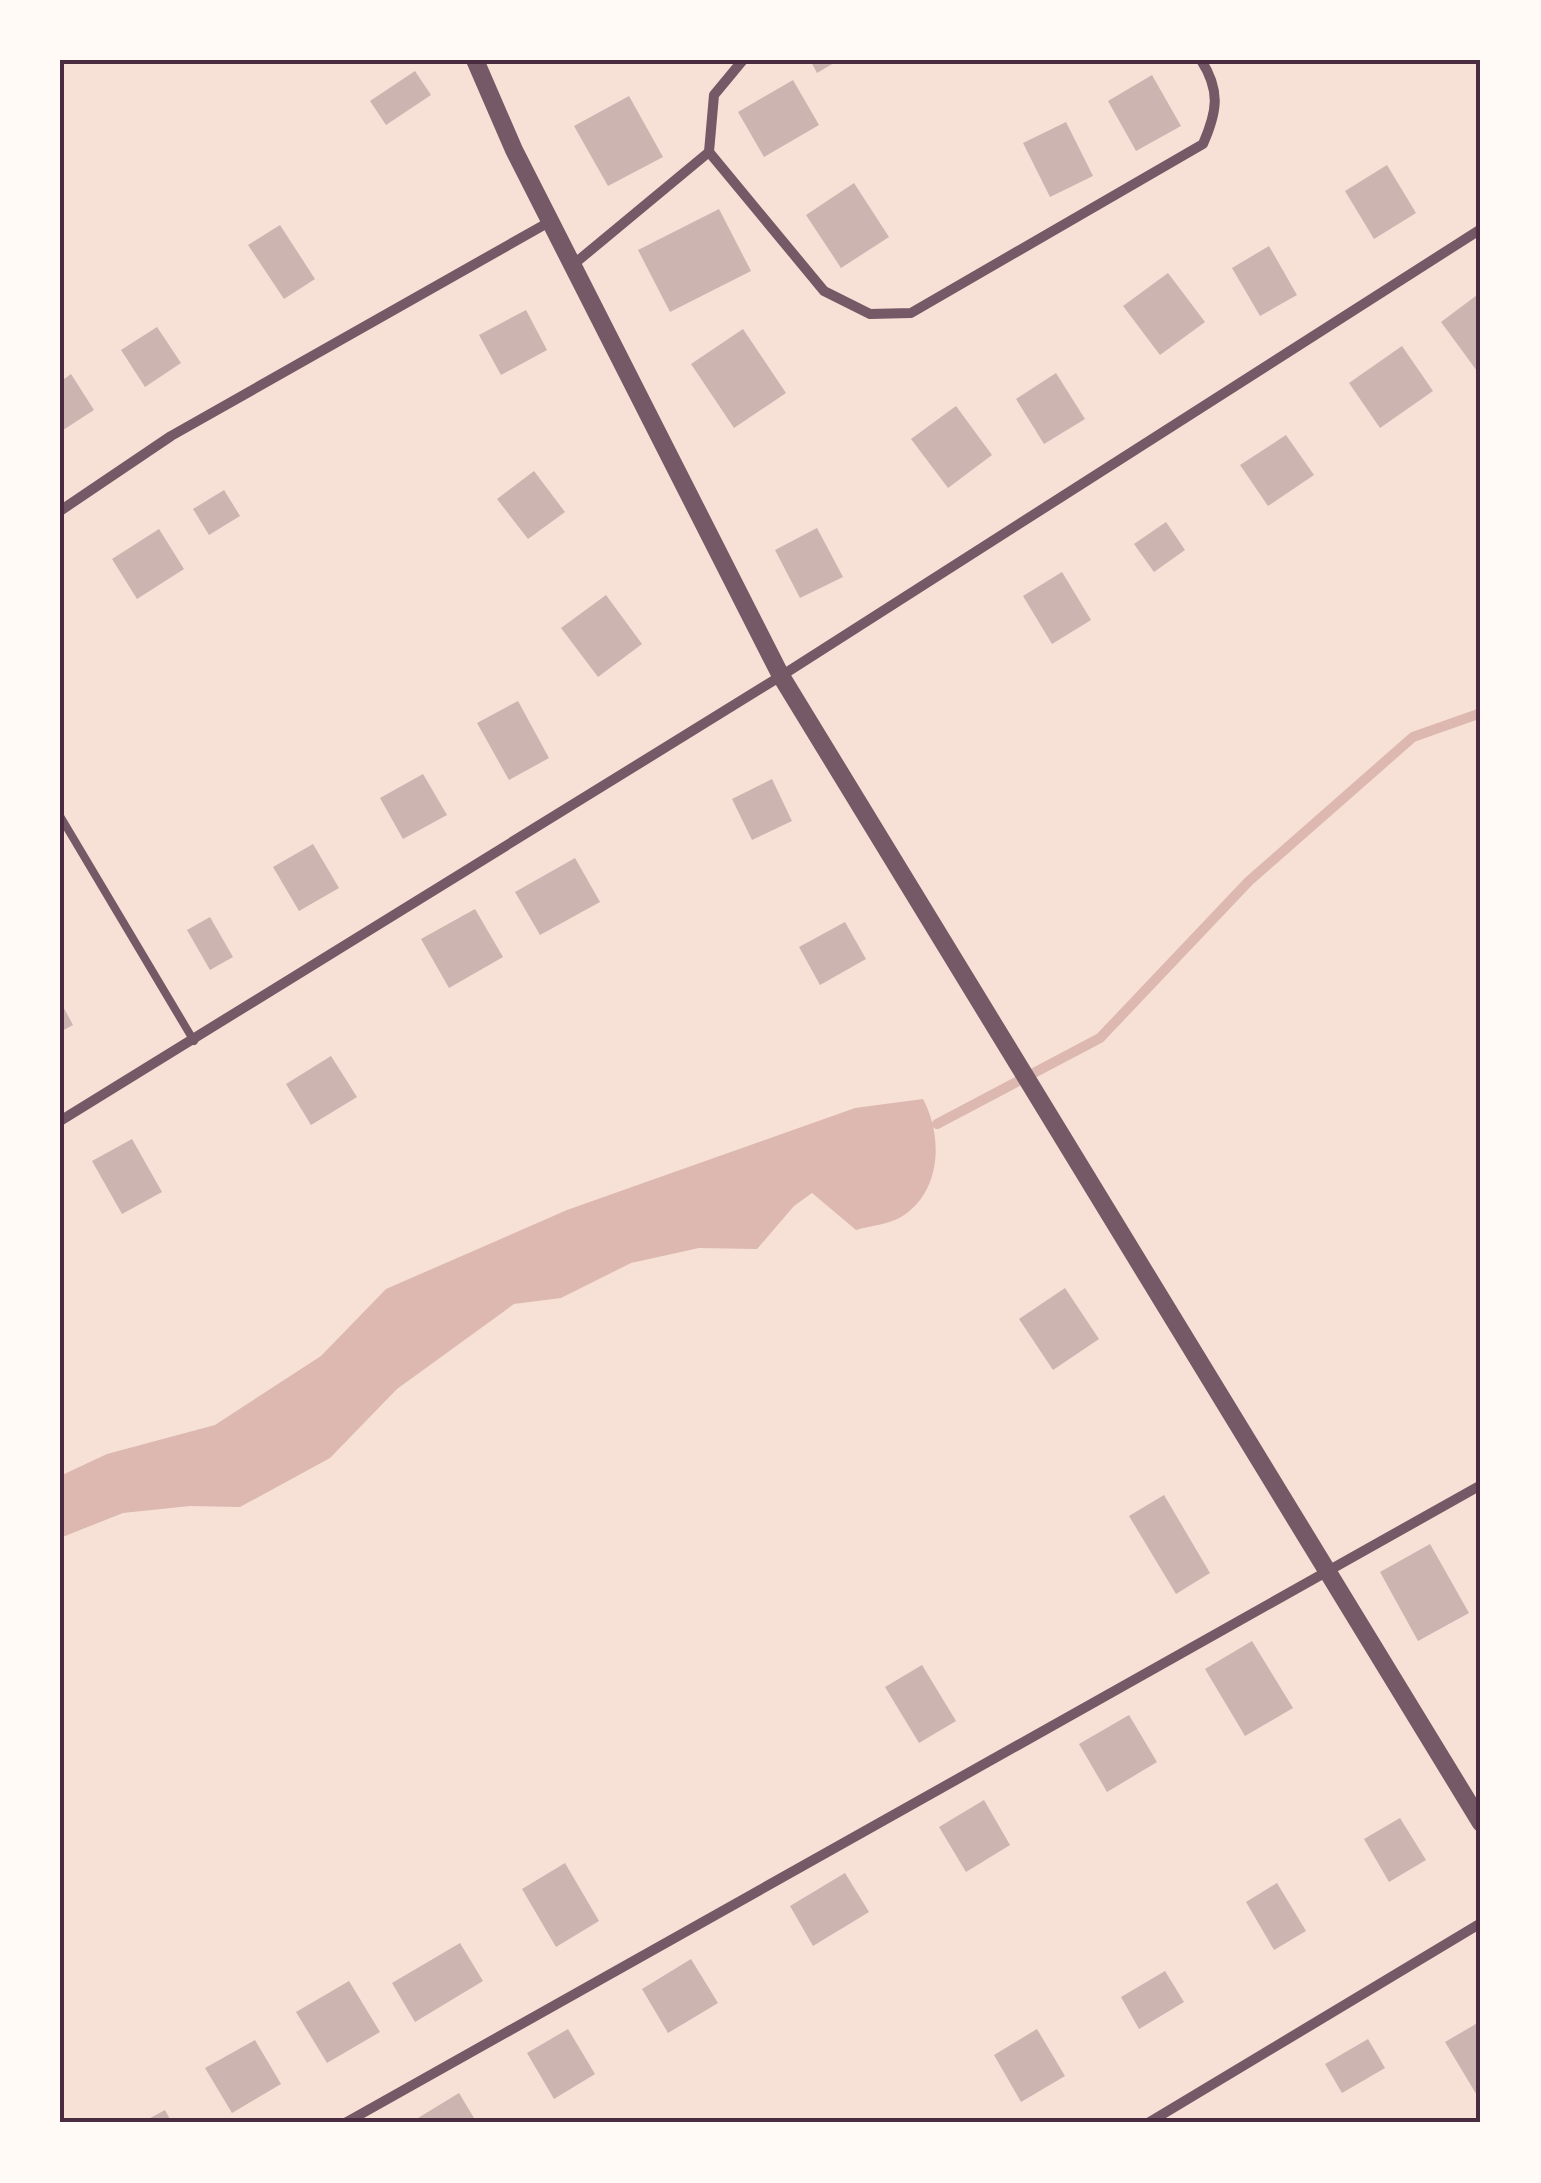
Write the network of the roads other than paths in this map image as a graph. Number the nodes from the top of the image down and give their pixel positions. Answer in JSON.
{"nodes":[{"id":1,"x":475,"y":60,"type":"edge"},
{"id":2,"x":743,"y":60,"type":"edge"},
{"id":3,"x":1201,"y":60,"type":"edge"},
{"id":4,"x":708,"y":152,"type":"junction"},
{"id":5,"x":551,"y":221,"type":"junction"},
{"id":6,"x":1481,"y":229,"type":"edge"},
{"id":7,"x":574,"y":264,"type":"junction"},
{"id":8,"x":60,"y":511,"type":"edge"},
{"id":9,"x":782,"y":676,"type":"junction"},
{"id":10,"x":60,"y":816,"type":"edge"},
{"id":11,"x":194,"y":1041,"type":"junction"},
{"id":12,"x":60,"y":1121,"type":"edge"},
{"id":13,"x":1481,"y":1486,"type":"edge"},
{"id":14,"x":1330,"y":1573,"type":"junction"},
{"id":15,"x":1481,"y":1823,"type":"edge"},
{"id":16,"x":1481,"y":1923,"type":"edge"},
{"id":17,"x":345,"y":2123,"type":"edge"},
{"id":18,"x":1148,"y":2123,"type":"edge"}],
"edges":[{"from":1,"to":5,"type":"street"},
{"from":2,"to":4,"type":"street"},
{"from":3,"to":4,"type":"street"},
{"from":4,"to":7,"type":"street"},
{"from":5,"to":7,"type":"street"},
{"from":5,"to":8,"type":"street"},
{"from":6,"to":9,"type":"street"},
{"from":7,"to":9,"type":"street"},
{"from":9,"to":11,"type":"street"},
{"from":9,"to":14,"type":"street"},
{"from":10,"to":11,"type":"lane"},
{"from":11,"to":12,"type":"street"},
{"from":13,"to":14,"type":"street"},
{"from":14,"to":15,"type":"street"},
{"from":14,"to":17,"type":"street"},
{"from":16,"to":18,"type":"street"}]}
